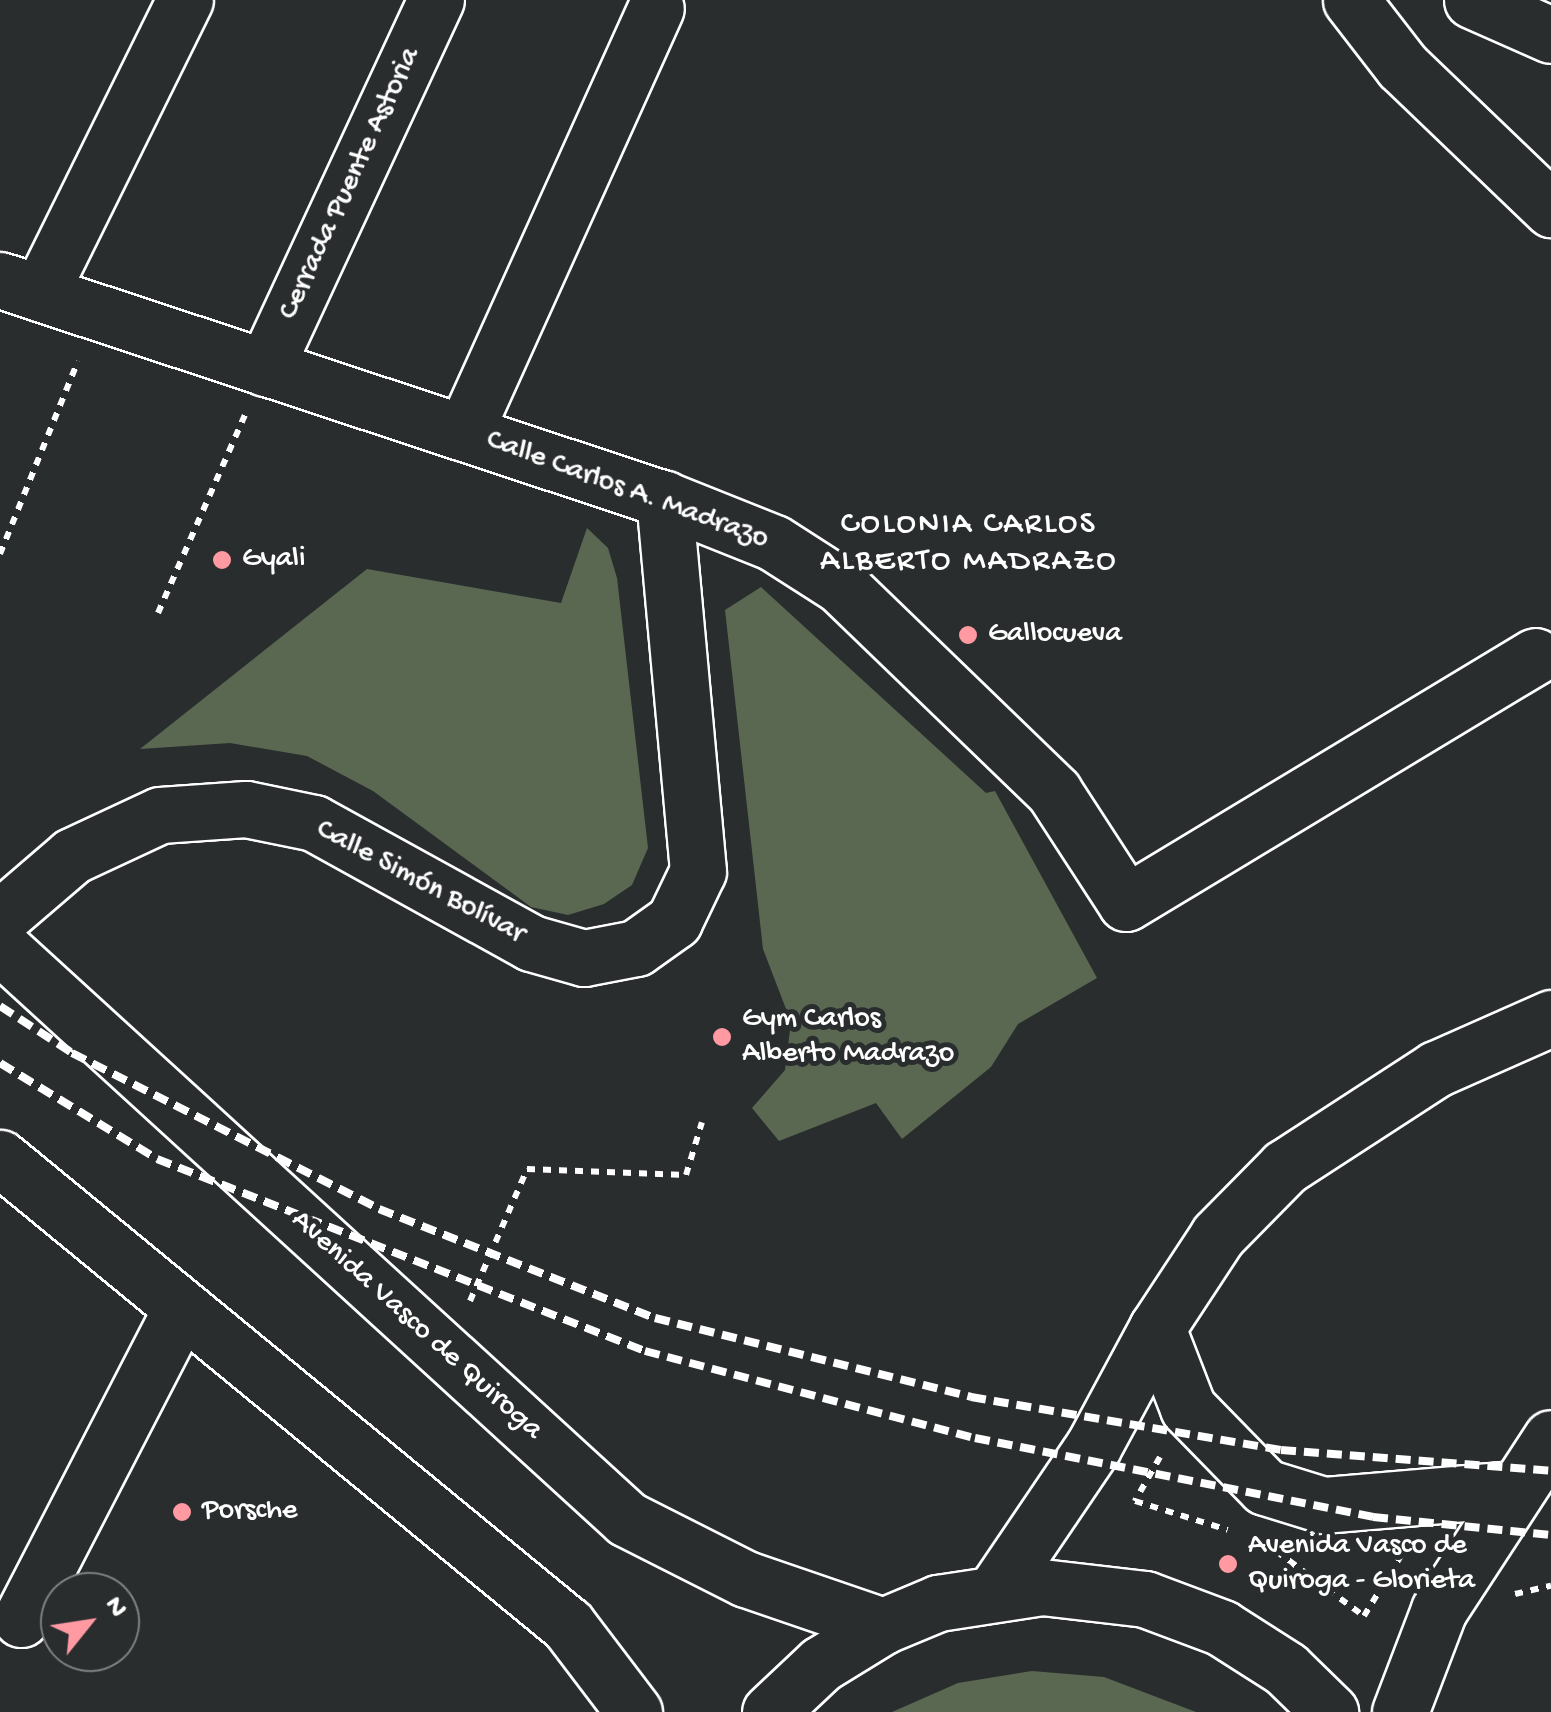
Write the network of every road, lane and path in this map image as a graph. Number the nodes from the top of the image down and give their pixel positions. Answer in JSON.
{"nodes":[{"id":1,"x":186,"y":0,"type":"edge"},
{"id":2,"x":436,"y":0,"type":"edge"},
{"id":3,"x":1351,"y":0,"type":"edge"},
{"id":4,"x":1472,"y":0,"type":"edge"},
{"id":5,"x":656,"y":8,"type":"dead end"},
{"id":6,"x":1551,"y":35,"type":"edge"},
{"id":7,"x":1551,"y":209,"type":"edge"},
{"id":8,"x":20,"y":287,"type":"edge"},
{"id":9,"x":98,"y":312,"type":"junction"},
{"id":10,"x":265,"y":368,"type":"junction"},
{"id":11,"x":464,"y":433,"type":"junction"},
{"id":12,"x":664,"y":500,"type":"junction"},
{"id":13,"x":0,"y":554,"type":"edge"},
{"id":14,"x":158,"y":613,"type":"dead end"},
{"id":15,"x":1534,"y":656,"type":"dead end"},
{"id":16,"x":0,"y":918,"type":"edge"},
{"id":17,"x":0,"y":946,"type":"edge"},
{"id":18,"x":1551,"y":1018,"type":"edge"},
{"id":19,"x":702,"y":1122,"type":"dead end"},
{"id":20,"x":0,"y":1158,"type":"edge"},
{"id":21,"x":469,"y":1303,"type":"dead end"},
{"id":22,"x":180,"y":1311,"type":"junction"},
{"id":23,"x":1157,"y":1328,"type":"junction"},
{"id":24,"x":1551,"y":1438,"type":"edge"},
{"id":25,"x":1513,"y":1489,"type":"junction"},
{"id":26,"x":996,"y":1590,"type":"junction"},
{"id":27,"x":21,"y":1619,"type":"dead end"},
{"id":28,"x":883,"y":1626,"type":"junction"},
{"id":29,"x":634,"y":1712,"type":"edge"},
{"id":30,"x":770,"y":1712,"type":"edge"},
{"id":31,"x":1330,"y":1712,"type":"edge"},
{"id":32,"x":1400,"y":1712,"type":"edge"}],
"edges":[{"from":1,"to":8,"type":"main road"},
{"from":2,"to":10,"type":"main road","name":"Cerrada Puente Astoria"},
{"from":3,"to":7,"type":"main road"},
{"from":4,"to":6,"type":"main road"},
{"from":5,"to":11,"type":"main road"},
{"from":8,"to":9,"type":"main road","name":"Calle Carlos A. Madrazo"},
{"from":9,"to":10,"type":"main road","name":"Calle Carlos A. Madrazo"},
{"from":9,"to":13,"type":"path"},
{"from":10,"to":11,"type":"main road","name":"Calle Carlos A. Madrazo"},
{"from":10,"to":14,"type":"path"},
{"from":11,"to":12,"type":"main road","name":"Calle Carlos A. Madrazo"},
{"from":12,"to":15,"type":"main road","name":"Calle Carlos A. Madrazo"},
{"from":12,"to":16,"type":"main road","name":"Calle Simón Bolívar"},
{"from":17,"to":28,"type":"main road","name":"Avenida Vasco de Quiroga"},
{"from":18,"to":23,"type":"main road"},
{"from":19,"to":21,"type":"path"},
{"from":20,"to":22,"type":"main road"},
{"from":22,"to":27,"type":"main road"},
{"from":22,"to":29,"type":"main road"},
{"from":23,"to":25,"type":"main road"},
{"from":23,"to":26,"type":"main road"},
{"from":24,"to":25,"type":"main road"},
{"from":25,"to":32,"type":"main road"},
{"from":26,"to":28,"type":"main road"},
{"from":26,"to":31,"type":"main road"},
{"from":28,"to":30,"type":"main road"}]}
